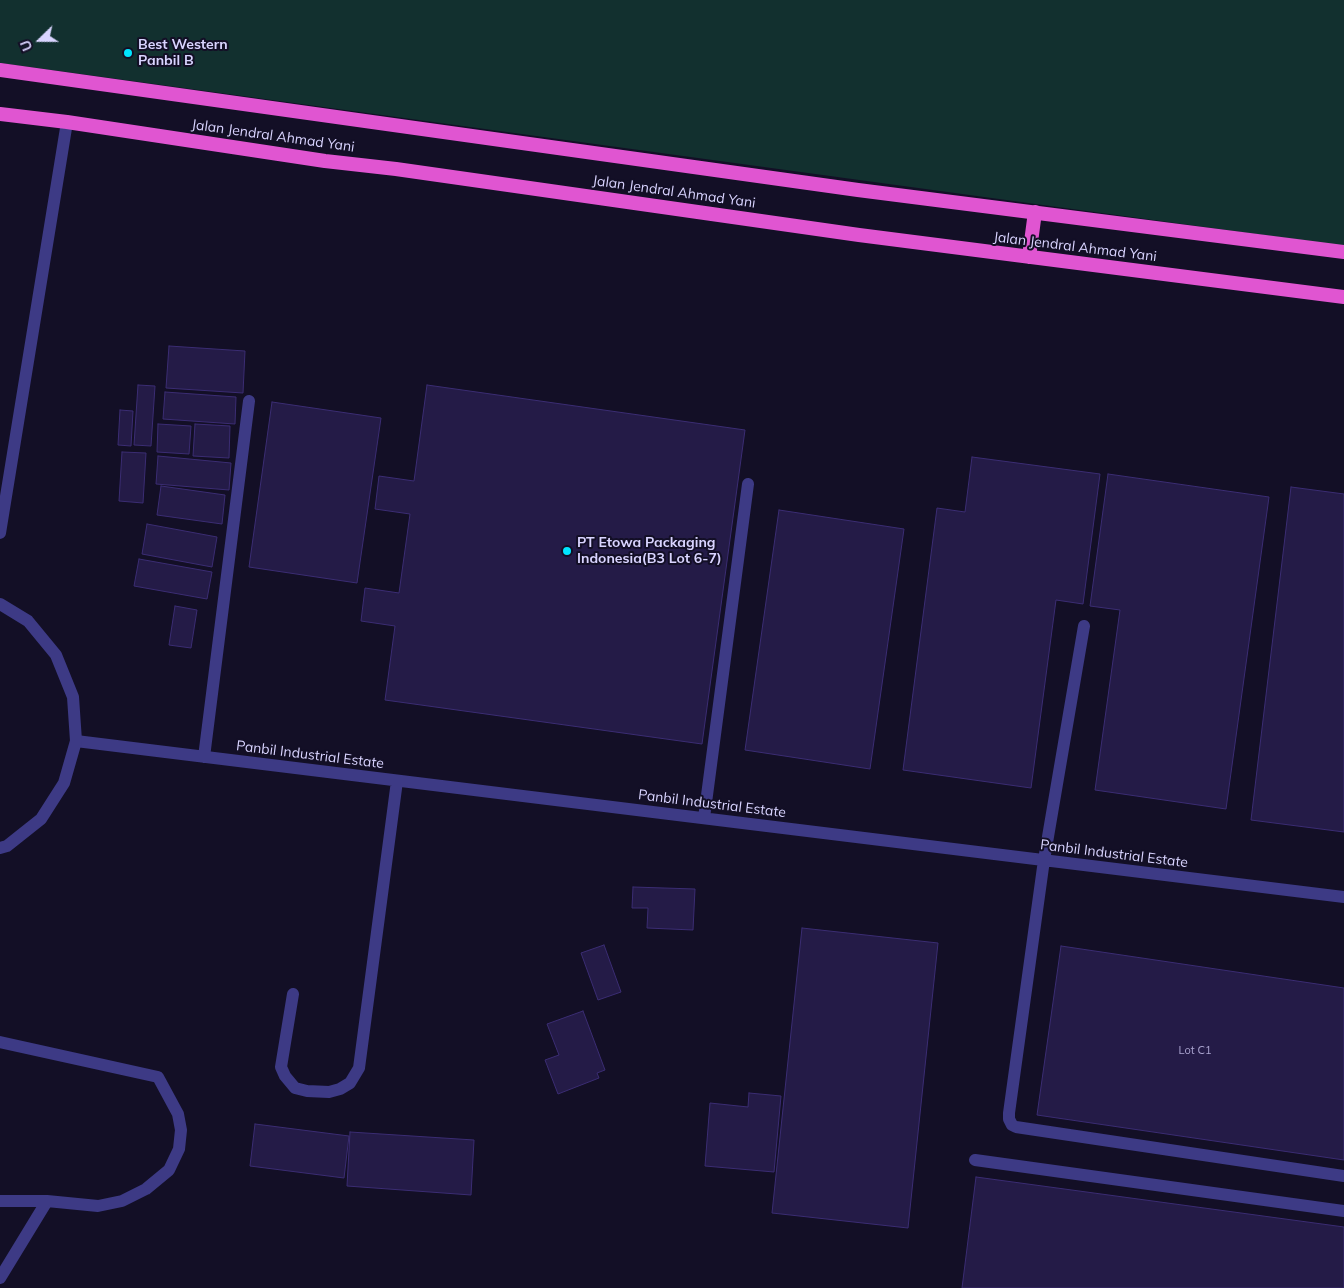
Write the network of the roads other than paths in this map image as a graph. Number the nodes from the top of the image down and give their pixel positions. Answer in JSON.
{"nodes":[{"id":1,"x":0,"y":70,"type":"edge"},
{"id":2,"x":0,"y":114,"type":"edge"},
{"id":3,"x":67,"y":122,"type":"junction"},
{"id":4,"x":1035,"y":212,"type":"junction"},
{"id":5,"x":1344,"y":252,"type":"edge"},
{"id":6,"x":1029,"y":257,"type":"junction"},
{"id":7,"x":1344,"y":296,"type":"edge"},
{"id":8,"x":249,"y":401,"type":"dead end"},
{"id":9,"x":748,"y":484,"type":"dead end"},
{"id":10,"x":0,"y":533,"type":"edge"},
{"id":11,"x":0,"y":604,"type":"edge"},
{"id":12,"x":1084,"y":626,"type":"dead end"},
{"id":13,"x":76,"y":741,"type":"junction"},
{"id":14,"x":204,"y":757,"type":"junction"},
{"id":15,"x":397,"y":781,"type":"junction"},
{"id":16,"x":704,"y":818,"type":"junction"},
{"id":17,"x":0,"y":848,"type":"edge"},
{"id":18,"x":1044,"y":860,"type":"junction"},
{"id":19,"x":1344,"y":897,"type":"edge"},
{"id":20,"x":293,"y":994,"type":"dead end"},
{"id":21,"x":0,"y":1042,"type":"edge"},
{"id":22,"x":975,"y":1160,"type":"dead end"},
{"id":23,"x":1344,"y":1176,"type":"edge"},
{"id":24,"x":0,"y":1201,"type":"edge"},
{"id":25,"x":47,"y":1202,"type":"junction"},
{"id":26,"x":1344,"y":1211,"type":"edge"},
{"id":27,"x":0,"y":1278,"type":"edge"}],
"edges":[{"from":1,"to":4,"type":"highway","name":"Jalan Jendral Ahmad Yani"},
{"from":2,"to":3,"type":"highway","name":"Jalan Jendral Ahmad Yani"},
{"from":3,"to":6,"type":"highway","name":"Jalan Jendral Ahmad Yani"},
{"from":3,"to":10,"type":"street"},
{"from":4,"to":5,"type":"highway","name":"Jalan Jendral Ahmad Yani"},
{"from":4,"to":6,"type":"highway"},
{"from":6,"to":7,"type":"highway","name":"Jalan Jendral Ahmad Yani"},
{"from":8,"to":14,"type":"street"},
{"from":9,"to":16,"type":"street"},
{"from":11,"to":13,"type":"street"},
{"from":12,"to":18,"type":"street"},
{"from":13,"to":14,"type":"street","name":"Panbil Industrial Estate"},
{"from":13,"to":17,"type":"street"},
{"from":14,"to":15,"type":"street","name":"Panbil Industrial Estate"},
{"from":15,"to":16,"type":"street","name":"Panbil Industrial Estate"},
{"from":15,"to":20,"type":"street"},
{"from":16,"to":18,"type":"street","name":"Panbil Industrial Estate"},
{"from":18,"to":19,"type":"street","name":"Panbil Industrial Estate"},
{"from":18,"to":23,"type":"street"},
{"from":21,"to":25,"type":"street"},
{"from":22,"to":26,"type":"street"},
{"from":24,"to":25,"type":"street"},
{"from":25,"to":27,"type":"street"}]}
